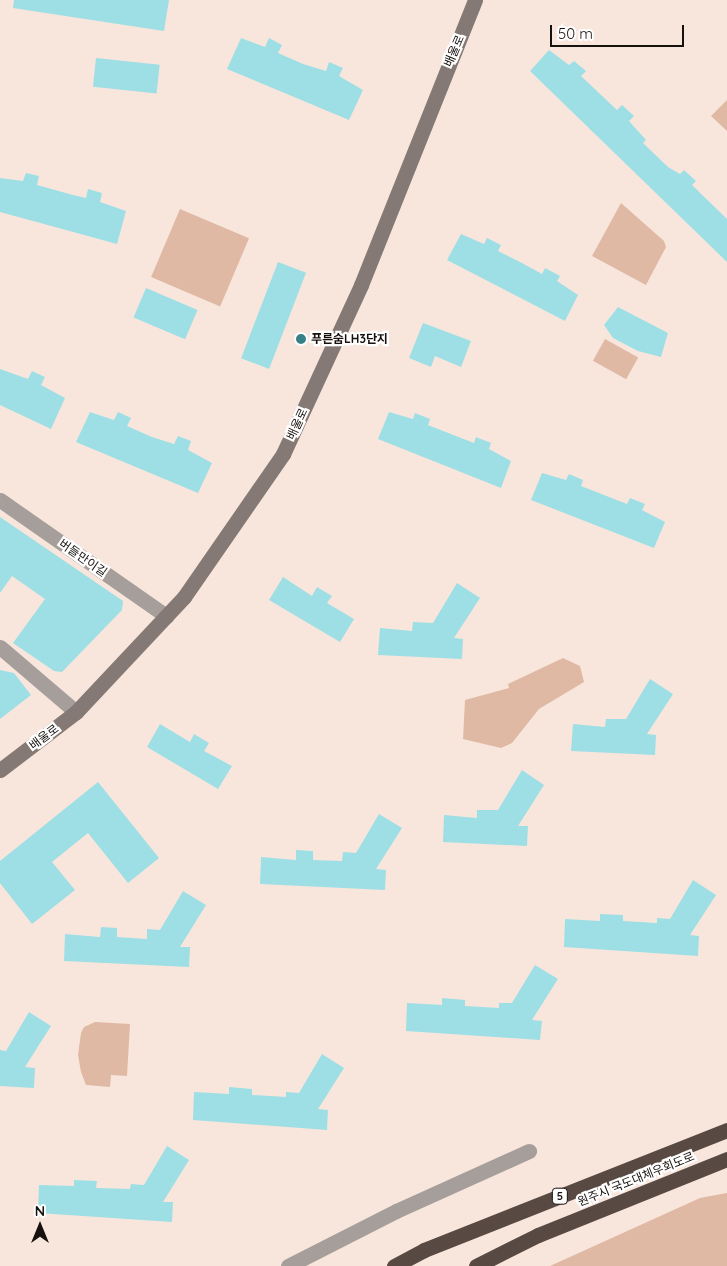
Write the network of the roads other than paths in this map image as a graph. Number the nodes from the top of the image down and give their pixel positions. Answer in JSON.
{"nodes":[{"id":1,"x":475,"y":0,"type":"edge"},
{"id":2,"x":0,"y":500,"type":"edge"},
{"id":3,"x":166,"y":616,"type":"junction"},
{"id":4,"x":1,"y":649,"type":"edge"},
{"id":5,"x":76,"y":712,"type":"junction"},
{"id":6,"x":0,"y":770,"type":"edge"},
{"id":7,"x":727,"y":1130,"type":"edge"},
{"id":8,"x":529,"y":1151,"type":"dead end"},
{"id":9,"x":727,"y":1159,"type":"edge"},
{"id":10,"x":288,"y":1266,"type":"edge"},
{"id":11,"x":394,"y":1266,"type":"edge"},
{"id":12,"x":476,"y":1266,"type":"edge"}],
"edges":[{"from":1,"to":3,"type":"street","name":"배울로"},
{"from":2,"to":3,"type":"street","name":"버들만이길"},
{"from":3,"to":5,"type":"street","name":"배울로"},
{"from":4,"to":5,"type":"street"},
{"from":5,"to":6,"type":"street","name":"배울로"},
{"from":7,"to":11,"type":"highway","number":"5"},
{"from":8,"to":10,"type":"street"},
{"from":9,"to":12,"type":"highway","name":"원주시 국도대체우회도로","number":"5"}]}
